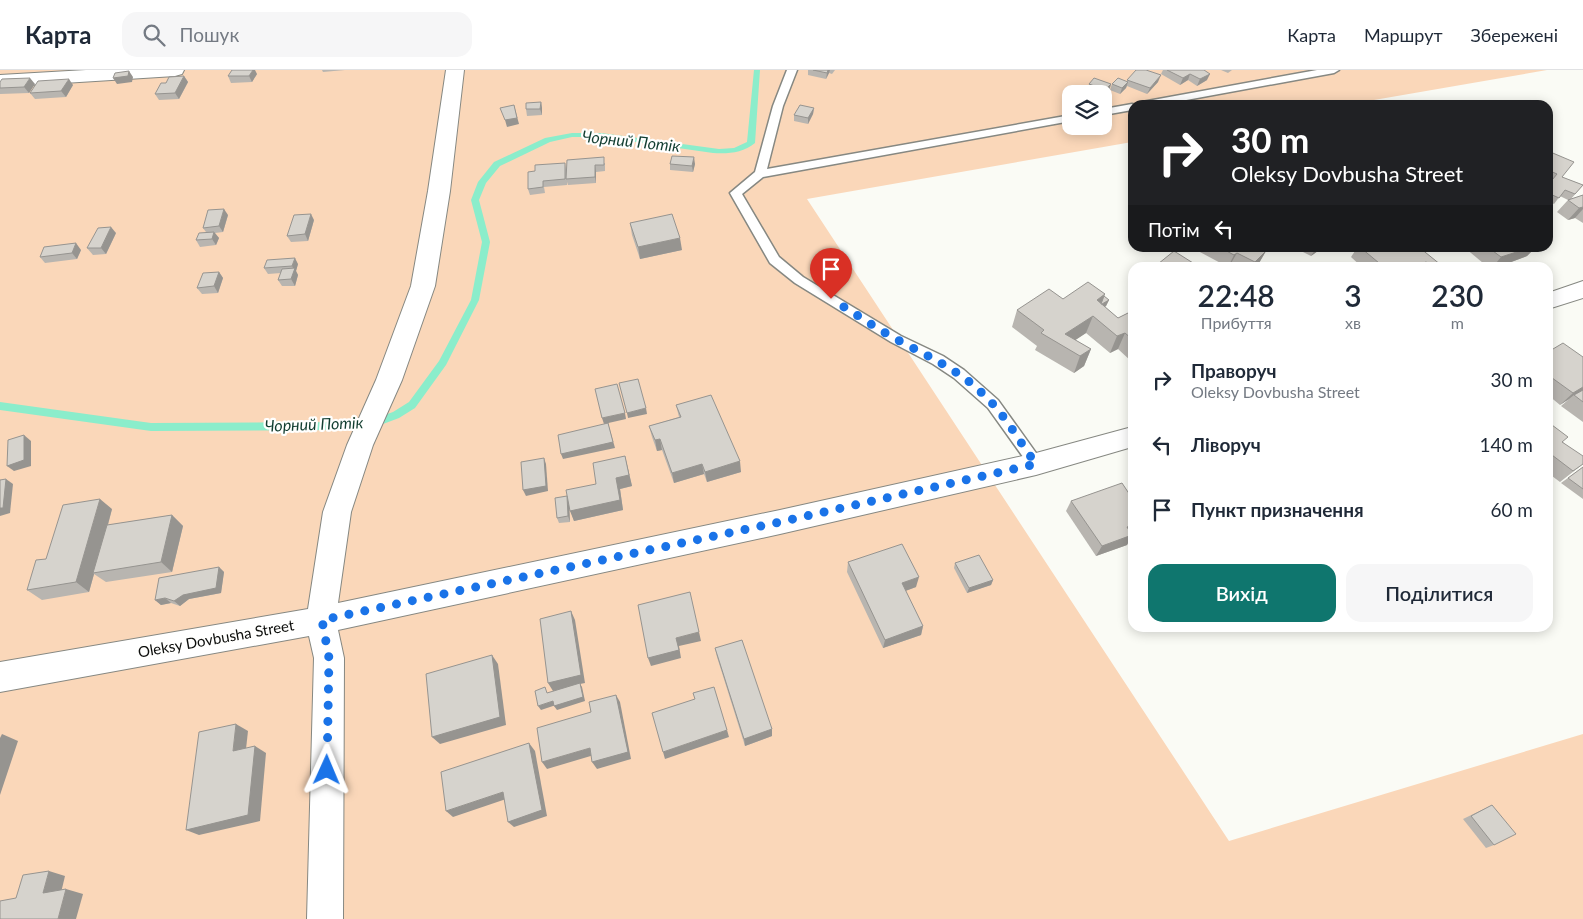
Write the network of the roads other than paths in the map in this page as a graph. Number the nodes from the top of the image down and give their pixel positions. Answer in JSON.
{"nodes":[{"id":1,"x":176,"y":70,"type":"edge"},
{"id":2,"x":455,"y":70,"type":"edge"},
{"id":3,"x":792,"y":70,"type":"edge"},
{"id":4,"x":1334,"y":70,"type":"edge"},
{"id":5,"x":0,"y":81,"type":"edge"},
{"id":6,"x":1169,"y":100,"type":"edge"},
{"id":7,"x":1128,"y":108,"type":"edge"},
{"id":8,"x":1112,"y":111,"type":"edge"},
{"id":9,"x":1062,"y":120,"type":"edge"},
{"id":10,"x":760,"y":174,"type":"junction"},
{"id":11,"x":1583,"y":289,"type":"edge"},
{"id":12,"x":1553,"y":299,"type":"edge"},
{"id":13,"x":1128,"y":438,"type":"edge"},
{"id":14,"x":1036,"y":464,"type":"junction"},
{"id":15,"x":322,"y":620,"type":"junction"},
{"id":16,"x":0,"y":677,"type":"edge"},
{"id":17,"x":325,"y":919,"type":"edge"}],
"edges":[{"from":1,"to":5,"type":"street"},
{"from":2,"to":15,"type":"street"},
{"from":3,"to":10,"type":"lane"},
{"from":4,"to":6,"type":"lane"},
{"from":7,"to":8,"type":"lane"},
{"from":9,"to":10,"type":"lane"},
{"from":10,"to":14,"type":"lane"},
{"from":11,"to":12,"type":"street"},
{"from":13,"to":14,"type":"street","name":"Oleksy Dovbusha Street"},
{"from":14,"to":15,"type":"street","name":"Oleksy Dovbusha Street"},
{"from":15,"to":16,"type":"street","name":"Oleksy Dovbusha Street"},
{"from":15,"to":17,"type":"street"}]}
